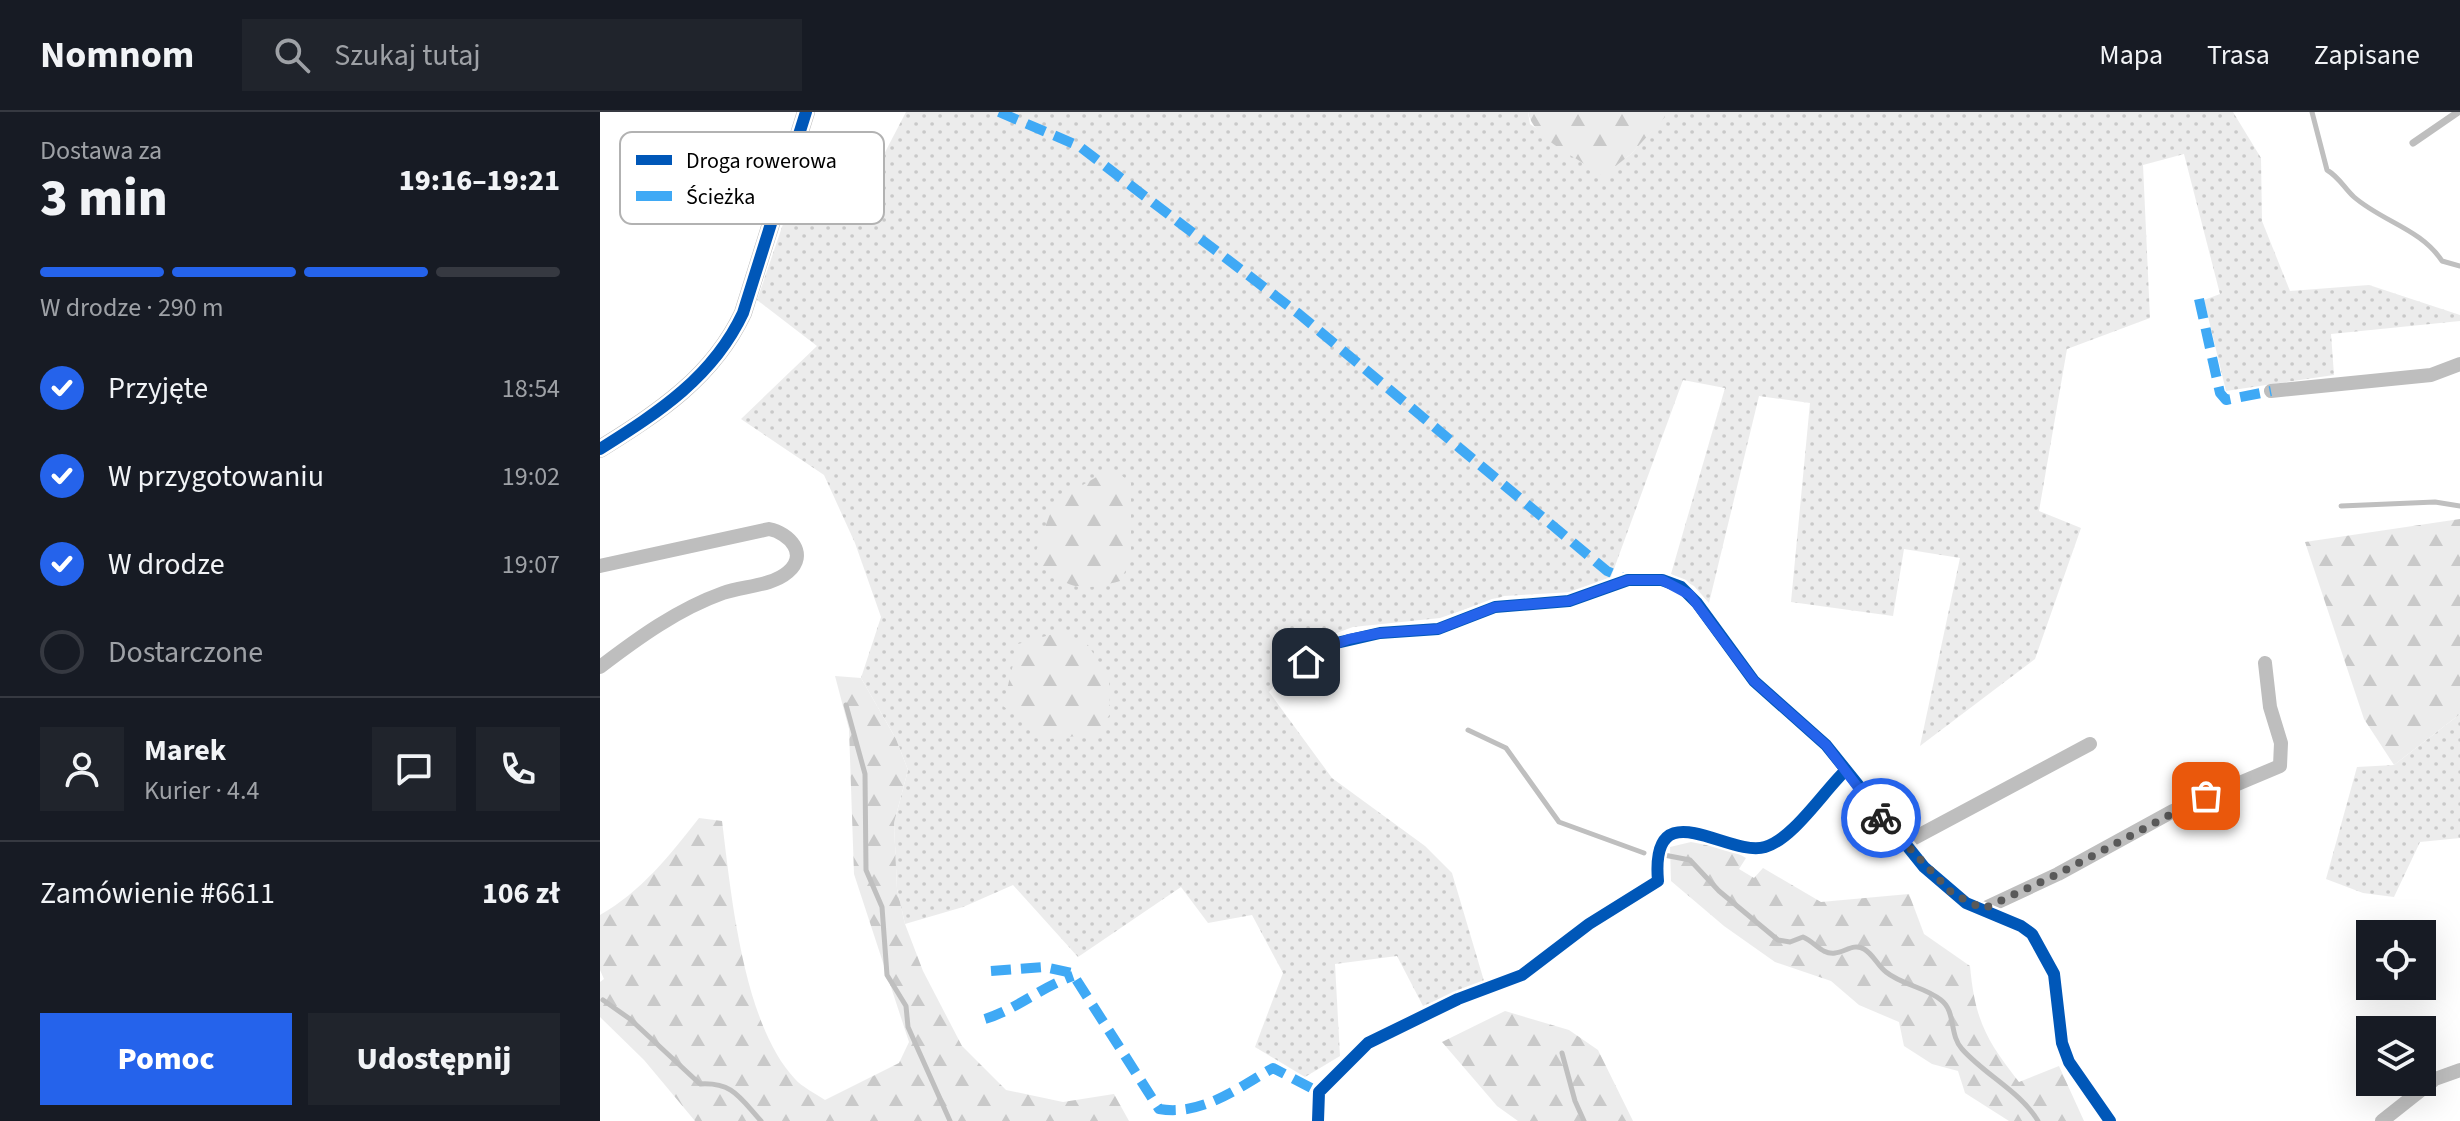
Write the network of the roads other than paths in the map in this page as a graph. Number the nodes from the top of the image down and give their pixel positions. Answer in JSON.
{"nodes":[{"id":1,"x":806,"y":112,"type":"edge"},
{"id":2,"x":2458,"y":112,"type":"edge"},
{"id":3,"x":800,"y":132,"type":"edge"},
{"id":4,"x":2413,"y":143,"type":"dead end"},
{"id":5,"x":771,"y":224,"type":"edge"},
{"id":6,"x":2460,"y":364,"type":"edge"},
{"id":7,"x":2271,"y":391,"type":"dead end"},
{"id":8,"x":600,"y":449,"type":"edge"},
{"id":9,"x":600,"y":566,"type":"edge"},
{"id":10,"x":1306,"y":662,"type":"dead end"},
{"id":11,"x":2265,"y":663,"type":"dead end"},
{"id":12,"x":600,"y":667,"type":"edge"},
{"id":13,"x":2090,"y":744,"type":"dead end"},
{"id":14,"x":1845,"y":771,"type":"junction"},
{"id":15,"x":1903,"y":844,"type":"junction"},
{"id":16,"x":1983,"y":909,"type":"junction"},
{"id":17,"x":2460,"y":1070,"type":"edge"},
{"id":18,"x":1318,"y":1121,"type":"edge"},
{"id":19,"x":2110,"y":1121,"type":"edge"},
{"id":20,"x":2382,"y":1121,"type":"edge"}],
"edges":[{"from":1,"to":3,"type":"street"},
{"from":2,"to":4,"type":"lane"},
{"from":5,"to":8,"type":"street"},
{"from":6,"to":7,"type":"street"},
{"from":9,"to":12,"type":"street"},
{"from":10,"to":14,"type":"street"},
{"from":11,"to":16,"type":"street"},
{"from":13,"to":15,"type":"street"},
{"from":14,"to":15,"type":"street"},
{"from":14,"to":18,"type":"street"},
{"from":15,"to":16,"type":"street"},
{"from":16,"to":19,"type":"street"},
{"from":17,"to":20,"type":"street"}]}
